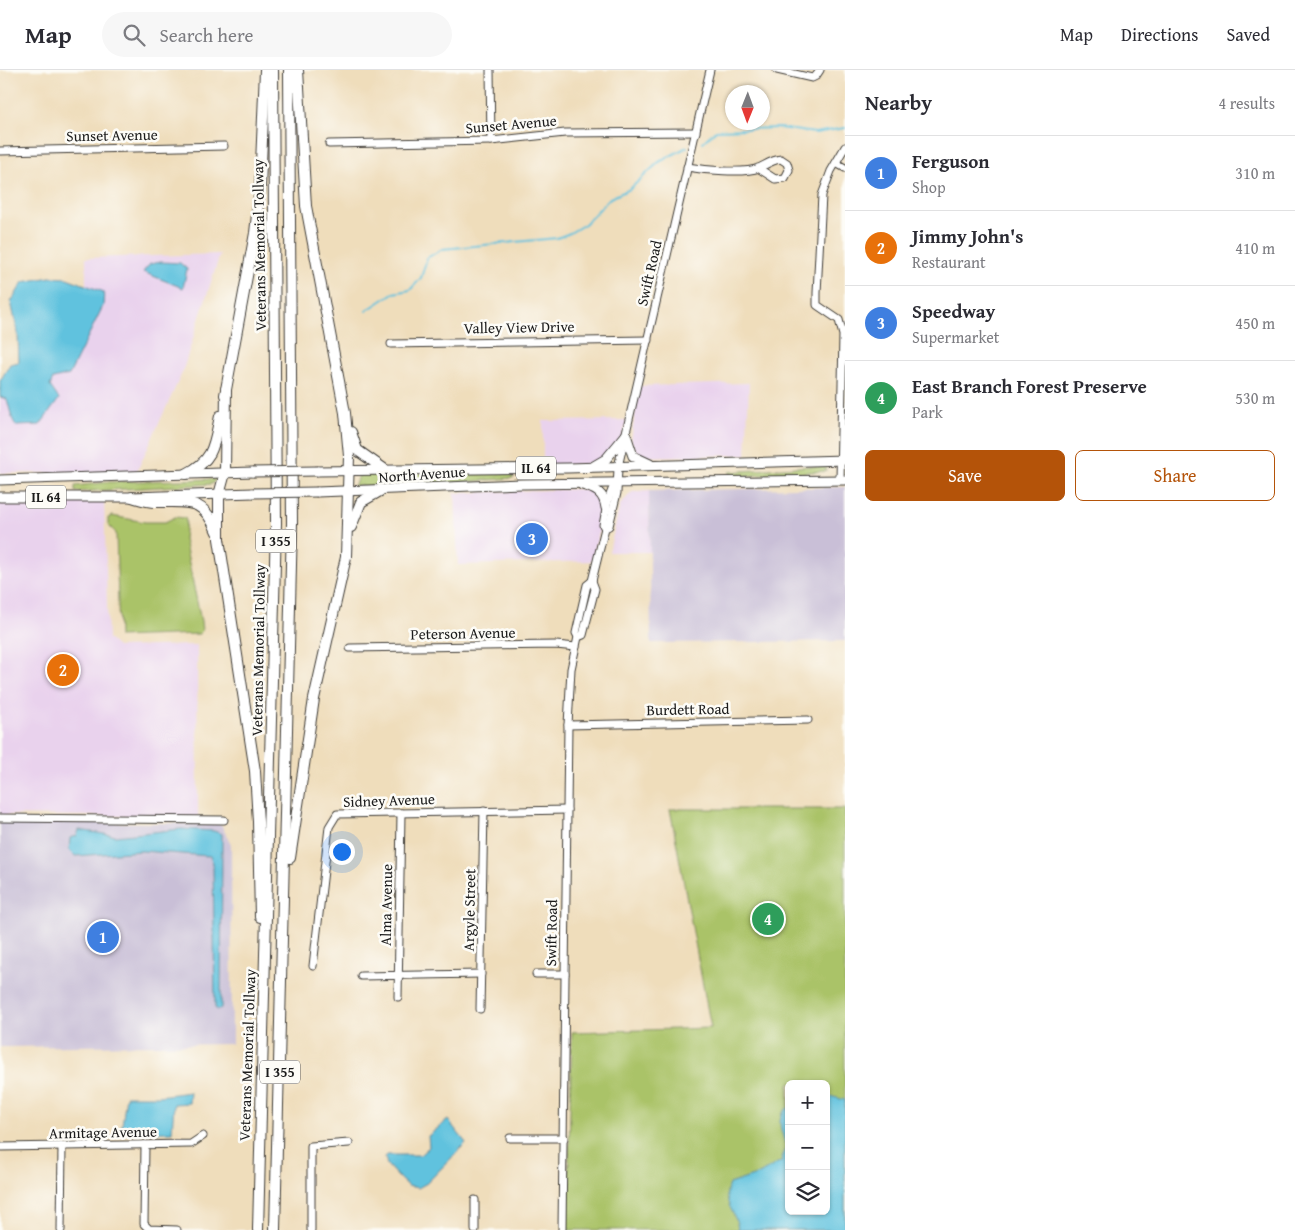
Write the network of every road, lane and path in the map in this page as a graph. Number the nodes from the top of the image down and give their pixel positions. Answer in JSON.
{"nodes":[{"id":1,"x":265,"y":70,"type":"edge"},
{"id":2,"x":273,"y":70,"type":"edge"},
{"id":3,"x":289,"y":70,"type":"edge"},
{"id":4,"x":298,"y":70,"type":"edge"},
{"id":5,"x":490,"y":70,"type":"edge"},
{"id":6,"x":710,"y":70,"type":"edge"},
{"id":7,"x":777,"y":70,"type":"edge"},
{"id":8,"x":820,"y":70,"type":"edge"},
{"id":9,"x":696,"y":132,"type":"junction"},
{"id":10,"x":491,"y":141,"type":"junction"},
{"id":11,"x":330,"y":144,"type":"dead end"},
{"id":12,"x":224,"y":146,"type":"dead end"},
{"id":13,"x":845,"y":147,"type":"edge"},
{"id":14,"x":0,"y":151,"type":"edge"},
{"id":15,"x":836,"y":163,"type":"junction"},
{"id":16,"x":687,"y":167,"type":"junction"},
{"id":17,"x":758,"y":168,"type":"dead end"},
{"id":18,"x":845,"y":168,"type":"edge"},
{"id":19,"x":648,"y":340,"type":"junction"},
{"id":20,"x":391,"y":344,"type":"dead end"},
{"id":21,"x":226,"y":389,"type":"junction"},
{"id":22,"x":345,"y":413,"type":"junction"},
{"id":23,"x":626,"y":435,"type":"junction"},
{"id":24,"x":842,"y":461,"type":"edge"},
{"id":25,"x":618,"y":466,"type":"junction"},
{"id":26,"x":655,"y":466,"type":"junction"},
{"id":27,"x":589,"y":467,"type":"junction"},
{"id":28,"x":384,"y":469,"type":"junction"},
{"id":29,"x":348,"y":470,"type":"junction"},
{"id":30,"x":225,"y":473,"type":"junction"},
{"id":31,"x":186,"y":474,"type":"junction"},
{"id":32,"x":0,"y":480,"type":"edge"},
{"id":33,"x":842,"y":480,"type":"edge"},
{"id":34,"x":616,"y":482,"type":"junction"},
{"id":35,"x":562,"y":483,"type":"junction"},
{"id":36,"x":380,"y":491,"type":"junction"},
{"id":37,"x":347,"y":492,"type":"junction"},
{"id":38,"x":219,"y":495,"type":"junction"},
{"id":39,"x":0,"y":497,"type":"edge"},
{"id":40,"x":132,"y":497,"type":"junction"},
{"id":41,"x":606,"y":508,"type":"junction"},
{"id":42,"x":605,"y":528,"type":"junction"},
{"id":43,"x":219,"y":539,"type":"junction"},
{"id":44,"x":348,"y":540,"type":"junction"},
{"id":45,"x":576,"y":647,"type":"junction"},
{"id":46,"x":350,"y":648,"type":"dead end"},
{"id":47,"x":808,"y":720,"type":"dead end"},
{"id":48,"x":568,"y":725,"type":"junction"},
{"id":49,"x":567,"y":810,"type":"junction"},
{"id":50,"x":484,"y":811,"type":"junction"},
{"id":51,"x":401,"y":813,"type":"junction"},
{"id":52,"x":0,"y":818,"type":"edge"},
{"id":53,"x":224,"y":820,"type":"dead end"},
{"id":54,"x":283,"y":914,"type":"junction"},
{"id":55,"x":313,"y":966,"type":"dead end"},
{"id":56,"x":481,"y":974,"type":"junction"},
{"id":57,"x":536,"y":974,"type":"dead end"},
{"id":58,"x":564,"y":974,"type":"junction"},
{"id":59,"x":361,"y":976,"type":"dead end"},
{"id":60,"x":398,"y":976,"type":"junction"},
{"id":61,"x":398,"y":997,"type":"dead end"},
{"id":62,"x":480,"y":1009,"type":"dead end"},
{"id":63,"x":264,"y":1012,"type":"junction"},
{"id":64,"x":203,"y":1136,"type":"dead end"},
{"id":65,"x":510,"y":1138,"type":"dead end"},
{"id":66,"x":564,"y":1138,"type":"junction"},
{"id":67,"x":349,"y":1143,"type":"dead end"},
{"id":68,"x":145,"y":1145,"type":"junction"},
{"id":69,"x":62,"y":1146,"type":"junction"},
{"id":70,"x":0,"y":1147,"type":"edge"},
{"id":71,"x":475,"y":1200,"type":"dead end"},
{"id":72,"x":61,"y":1230,"type":"edge"},
{"id":73,"x":177,"y":1230,"type":"edge"},
{"id":74,"x":258,"y":1230,"type":"edge"},
{"id":75,"x":276,"y":1230,"type":"edge"},
{"id":76,"x":311,"y":1230,"type":"edge"},
{"id":77,"x":475,"y":1230,"type":"edge"},
{"id":78,"x":562,"y":1230,"type":"edge"}],
"edges":[{"from":1,"to":21,"type":"highway"},
{"from":2,"to":63,"type":"highway","name":"Veterans Memorial Tollway","number":"I 355"},
{"from":3,"to":54,"type":"highway","name":"Veterans Memorial Tollway","number":"I 355"},
{"from":4,"to":22,"type":"highway"},
{"from":5,"to":10,"type":"street"},
{"from":6,"to":9,"type":"street","name":"Swift Road"},
{"from":7,"to":8,"type":"street"},
{"from":9,"to":10,"type":"street","name":"Sunset Avenue"},
{"from":9,"to":16,"type":"street","name":"Swift Road"},
{"from":10,"to":11,"type":"street","name":"Sunset Avenue"},
{"from":12,"to":14,"type":"street","name":"Sunset Avenue"},
{"from":13,"to":15,"type":"street"},
{"from":15,"to":18,"type":"street"},
{"from":15,"to":24,"type":"street"},
{"from":16,"to":17,"type":"street"},
{"from":16,"to":19,"type":"street","name":"Swift Road"},
{"from":19,"to":20,"type":"street","name":"Valley View Drive"},
{"from":19,"to":23,"type":"street","name":"Swift Road"},
{"from":21,"to":30,"type":"highway"},
{"from":21,"to":31,"type":"highway"},
{"from":22,"to":28,"type":"highway"},
{"from":22,"to":29,"type":"highway"},
{"from":23,"to":25,"type":"street","name":"Swift Road"},
{"from":23,"to":26,"type":"main road"},
{"from":23,"to":27,"type":"main road"},
{"from":24,"to":26,"type":"main road","name":"North Avenue","number":"IL 64"},
{"from":24,"to":33,"type":"street"},
{"from":25,"to":26,"type":"main road","name":"North Avenue","number":"IL 64"},
{"from":25,"to":27,"type":"main road","name":"North Avenue","number":"IL 64"},
{"from":25,"to":34,"type":"street","name":"Swift Road"},
{"from":27,"to":28,"type":"main road","name":"North Avenue","number":"IL 64"},
{"from":28,"to":29,"type":"main road","name":"North Avenue","number":"IL 64"},
{"from":29,"to":30,"type":"main road","name":"North Avenue","number":"IL 64","bridge":true},
{"from":29,"to":37,"type":"highway"},
{"from":30,"to":31,"type":"main road","name":"North Avenue","number":"IL 64"},
{"from":30,"to":38,"type":"highway"},
{"from":31,"to":32,"type":"main road","name":"North Avenue","number":"IL 64"},
{"from":33,"to":34,"type":"main road","name":"North Avenue","number":"IL 64"},
{"from":34,"to":35,"type":"main road","name":"North Avenue","number":"IL 64"},
{"from":34,"to":41,"type":"street","name":"Swift Road"},
{"from":34,"to":42,"type":"street","name":"Swift Road"},
{"from":35,"to":36,"type":"main road","name":"North Avenue","number":"IL 64"},
{"from":35,"to":41,"type":"main road"},
{"from":36,"to":37,"type":"main road","name":"North Avenue","number":"IL 64"},
{"from":36,"to":44,"type":"highway"},
{"from":37,"to":38,"type":"main road","name":"North Avenue","number":"IL 64","bridge":true},
{"from":37,"to":44,"type":"highway"},
{"from":38,"to":40,"type":"main road","name":"North Avenue","number":"IL 64"},
{"from":38,"to":43,"type":"highway"},
{"from":39,"to":40,"type":"main road","name":"North Avenue","number":"IL 64"},
{"from":40,"to":43,"type":"highway"},
{"from":41,"to":42,"type":"street","name":"Swift Road"},
{"from":42,"to":45,"type":"street","name":"Swift Road"},
{"from":43,"to":63,"type":"highway"},
{"from":44,"to":54,"type":"highway"},
{"from":45,"to":46,"type":"street","name":"Peterson Avenue"},
{"from":45,"to":48,"type":"street","name":"Swift Road"},
{"from":47,"to":48,"type":"street","name":"Burdett Road"},
{"from":48,"to":49,"type":"street","name":"Swift Road"},
{"from":49,"to":50,"type":"street","name":"Sidney Avenue"},
{"from":49,"to":58,"type":"street","name":"Swift Road"},
{"from":50,"to":51,"type":"street","name":"Sidney Avenue"},
{"from":50,"to":56,"type":"street","name":"Argyle Street"},
{"from":51,"to":55,"type":"street","name":"Sidney Avenue"},
{"from":51,"to":60,"type":"street","name":"Alma Avenue"},
{"from":52,"to":53,"type":"street"},
{"from":54,"to":75,"type":"highway","name":"Veterans Memorial Tollway","number":"I 355"},
{"from":56,"to":60,"type":"street"},
{"from":56,"to":62,"type":"street","name":"Argyle Street"},
{"from":57,"to":58,"type":"street"},
{"from":58,"to":66,"type":"street","name":"Swift Road"},
{"from":59,"to":60,"type":"street"},
{"from":60,"to":61,"type":"street","name":"Alma Avenue"},
{"from":63,"to":74,"type":"highway","name":"Veterans Memorial Tollway","number":"I 355"},
{"from":64,"to":68,"type":"street","name":"Armitage Avenue"},
{"from":65,"to":66,"type":"street"},
{"from":66,"to":78,"type":"street","name":"Swift Road"},
{"from":67,"to":76,"type":"street"},
{"from":68,"to":69,"type":"street","name":"Armitage Avenue"},
{"from":68,"to":73,"type":"street"},
{"from":69,"to":70,"type":"street","name":"Armitage Avenue"},
{"from":69,"to":72,"type":"street"},
{"from":71,"to":77,"type":"street"}]}
